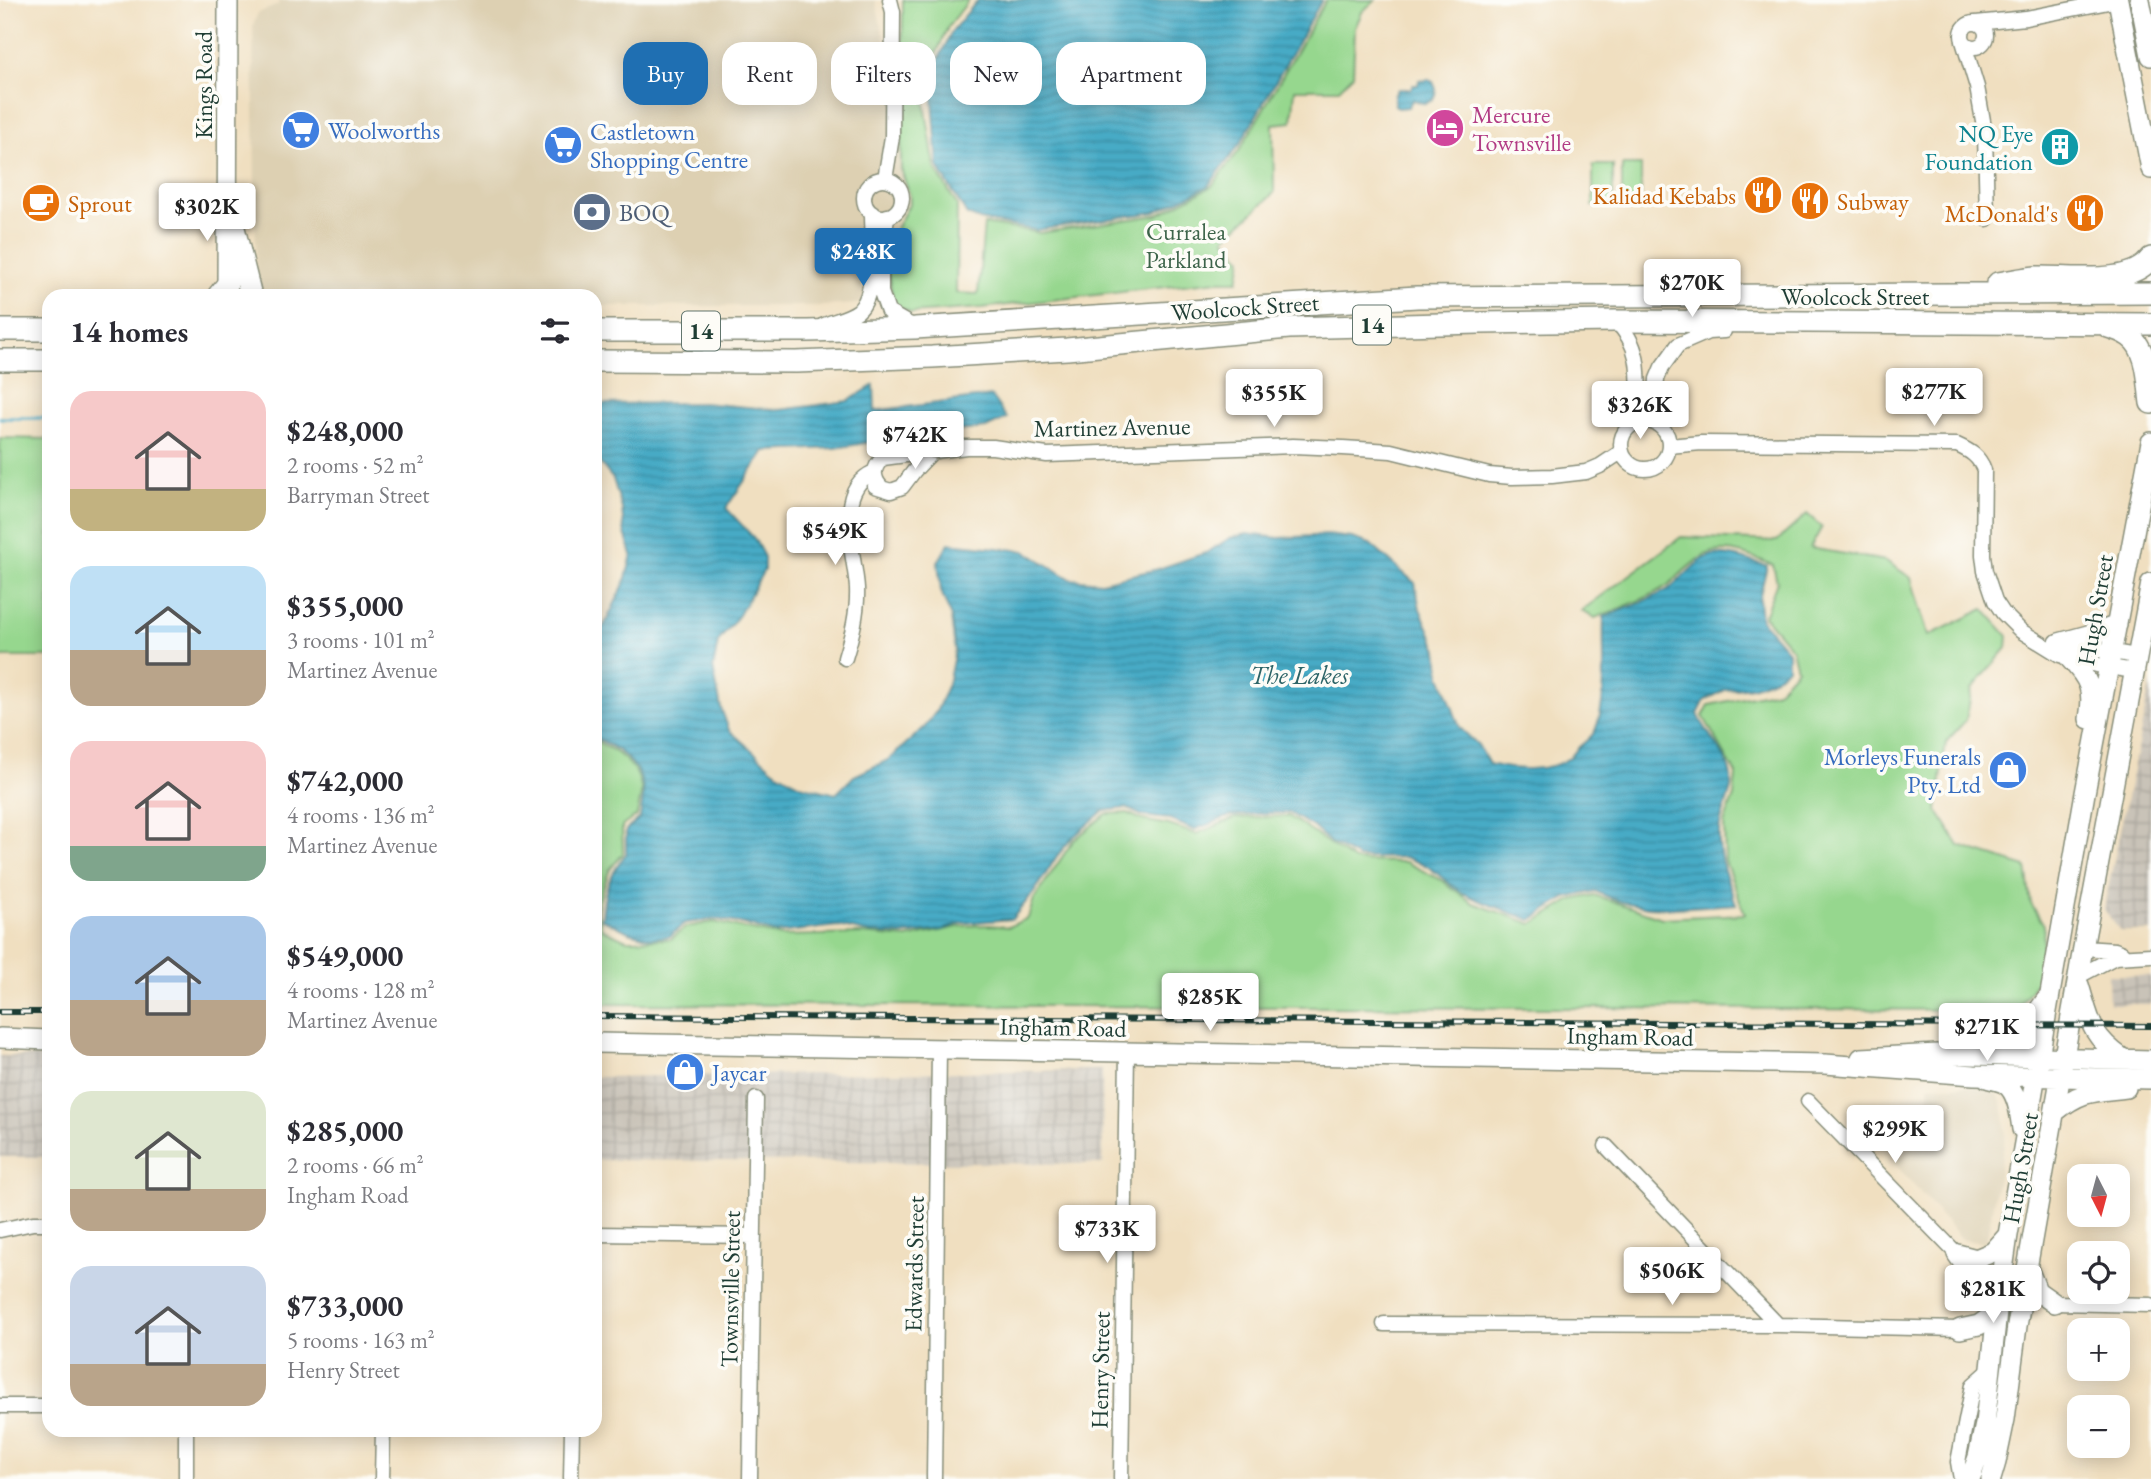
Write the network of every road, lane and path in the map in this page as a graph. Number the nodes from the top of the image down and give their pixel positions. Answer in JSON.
{"nodes":[{"id":1,"x":228,"y":0,"type":"edge"},
{"id":2,"x":890,"y":0,"type":"edge"},
{"id":3,"x":2118,"y":0,"type":"edge"},
{"id":4,"x":2140,"y":0,"type":"edge"},
{"id":5,"x":2026,"y":18,"type":"junction"},
{"id":6,"x":1976,"y":23,"type":"junction"},
{"id":7,"x":1983,"y":40,"type":"junction"},
{"id":8,"x":1964,"y":41,"type":"junction"},
{"id":9,"x":2151,"y":57,"type":"edge"},
{"id":10,"x":1977,"y":87,"type":"junction"},
{"id":11,"x":2151,"y":169,"type":"edge"},
{"id":12,"x":885,"y":179,"type":"junction"},
{"id":13,"x":227,"y":200,"type":"junction"},
{"id":14,"x":880,"y":215,"type":"junction"},
{"id":15,"x":1987,"y":219,"type":"dead end"},
{"id":16,"x":2151,"y":258,"type":"edge"},
{"id":17,"x":224,"y":289,"type":"edge"},
{"id":18,"x":249,"y":289,"type":"edge"},
{"id":19,"x":2151,"y":293,"type":"edge"},
{"id":20,"x":1934,"y":294,"type":"junction"},
{"id":21,"x":0,"y":319,"type":"edge"},
{"id":22,"x":42,"y":319,"type":"edge"},
{"id":23,"x":1615,"y":321,"type":"junction"},
{"id":24,"x":1820,"y":322,"type":"junction"},
{"id":25,"x":2100,"y":323,"type":"junction"},
{"id":26,"x":2151,"y":324,"type":"edge"},
{"id":27,"x":915,"y":328,"type":"junction"},
{"id":28,"x":0,"y":330,"type":"edge"},
{"id":29,"x":42,"y":330,"type":"edge"},
{"id":30,"x":602,"y":331,"type":"edge"},
{"id":31,"x":808,"y":331,"type":"junction"},
{"id":32,"x":0,"y":360,"type":"edge"},
{"id":33,"x":42,"y":360,"type":"edge"},
{"id":34,"x":602,"y":361,"type":"edge"},
{"id":35,"x":2151,"y":403,"type":"edge"},
{"id":36,"x":1638,"y":421,"type":"junction"},
{"id":37,"x":1654,"y":422,"type":"junction"},
{"id":38,"x":2151,"y":442,"type":"edge"},
{"id":39,"x":1669,"y":446,"type":"junction"},
{"id":40,"x":932,"y":452,"type":"junction"},
{"id":41,"x":1622,"y":452,"type":"junction"},
{"id":42,"x":894,"y":456,"type":"junction"},
{"id":43,"x":874,"y":472,"type":"junction"},
{"id":44,"x":908,"y":478,"type":"junction"},
{"id":45,"x":881,"y":487,"type":"junction"},
{"id":46,"x":856,"y":489,"type":"junction"},
{"id":47,"x":2151,"y":583,"type":"edge"},
{"id":48,"x":2117,"y":625,"type":"junction"},
{"id":49,"x":2057,"y":648,"type":"junction"},
{"id":50,"x":845,"y":658,"type":"dead end"},
{"id":51,"x":2111,"y":660,"type":"junction"},
{"id":52,"x":2136,"y":664,"type":"junction"},
{"id":53,"x":2085,"y":793,"type":"junction"},
{"id":54,"x":2083,"y":948,"type":"junction"},
{"id":55,"x":2057,"y":952,"type":"junction"},
{"id":56,"x":2127,"y":955,"type":"junction"},
{"id":57,"x":2151,"y":955,"type":"edge"},
{"id":58,"x":2078,"y":978,"type":"junction"},
{"id":59,"x":2049,"y":996,"type":"junction"},
{"id":60,"x":0,"y":1038,"type":"edge"},
{"id":61,"x":42,"y":1039,"type":"edge"},
{"id":62,"x":602,"y":1043,"type":"edge"},
{"id":63,"x":939,"y":1049,"type":"junction"},
{"id":64,"x":1127,"y":1052,"type":"junction"},
{"id":65,"x":1879,"y":1057,"type":"junction"},
{"id":66,"x":2064,"y":1057,"type":"junction"},
{"id":67,"x":2122,"y":1058,"type":"junction"},
{"id":68,"x":2151,"y":1060,"type":"edge"},
{"id":69,"x":1825,"y":1064,"type":"junction"},
{"id":70,"x":2037,"y":1066,"type":"junction"},
{"id":71,"x":1974,"y":1075,"type":"junction"},
{"id":72,"x":2061,"y":1076,"type":"junction"},
{"id":73,"x":2151,"y":1081,"type":"edge"},
{"id":74,"x":755,"y":1099,"type":"dead end"},
{"id":75,"x":1808,"y":1101,"type":"dead end"},
{"id":76,"x":2055,"y":1112,"type":"junction"},
{"id":77,"x":2025,"y":1144,"type":"junction"},
{"id":78,"x":1606,"y":1146,"type":"dead end"},
{"id":79,"x":42,"y":1223,"type":"edge"},
{"id":80,"x":0,"y":1230,"type":"edge"},
{"id":81,"x":602,"y":1234,"type":"edge"},
{"id":82,"x":2008,"y":1235,"type":"junction"},
{"id":83,"x":754,"y":1236,"type":"junction"},
{"id":84,"x":1957,"y":1254,"type":"junction"},
{"id":85,"x":2027,"y":1267,"type":"junction"},
{"id":86,"x":2054,"y":1303,"type":"junction"},
{"id":87,"x":2151,"y":1305,"type":"edge"},
{"id":88,"x":1997,"y":1312,"type":"junction"},
{"id":89,"x":1384,"y":1324,"type":"dead end"},
{"id":90,"x":1778,"y":1325,"type":"junction"},
{"id":91,"x":2017,"y":1326,"type":"junction"},
{"id":92,"x":1960,"y":1329,"type":"junction"},
{"id":93,"x":1991,"y":1363,"type":"junction"},
{"id":94,"x":0,"y":1406,"type":"edge"},
{"id":95,"x":42,"y":1406,"type":"edge"},
{"id":96,"x":186,"y":1437,"type":"edge"},
{"id":97,"x":383,"y":1437,"type":"edge"},
{"id":98,"x":572,"y":1437,"type":"edge"},
{"id":99,"x":186,"y":1479,"type":"edge"},
{"id":100,"x":382,"y":1479,"type":"edge"},
{"id":101,"x":571,"y":1479,"type":"edge"},
{"id":102,"x":750,"y":1479,"type":"edge"},
{"id":103,"x":934,"y":1479,"type":"edge"},
{"id":104,"x":1121,"y":1479,"type":"edge"},
{"id":105,"x":1961,"y":1479,"type":"edge"},
{"id":106,"x":1970,"y":1479,"type":"edge"},
{"id":107,"x":1990,"y":1479,"type":"edge"}],
"edges":[{"from":1,"to":13,"type":"main road","name":"Kings Road"},
{"from":2,"to":12,"type":"street"},
{"from":3,"to":5,"type":"street"},
{"from":3,"to":11,"type":"main road"},
{"from":4,"to":9,"type":"main road"},
{"from":5,"to":6,"type":"street"},
{"from":5,"to":7,"type":"street"},
{"from":6,"to":7,"type":"street"},
{"from":6,"to":8,"type":"street"},
{"from":7,"to":8,"type":"street"},
{"from":7,"to":10,"type":"street"},
{"from":8,"to":10,"type":"street"},
{"from":10,"to":15,"type":"street"},
{"from":12,"to":14,"type":"street"},
{"from":12,"to":14,"type":"street"},
{"from":13,"to":17,"type":"main road","name":"Kings Road"},
{"from":13,"to":18,"type":"main road"},
{"from":14,"to":27,"type":"street"},
{"from":14,"to":31,"type":"street"},
{"from":16,"to":20,"type":"main road"},
{"from":19,"to":20,"type":"main road","name":"Woolcock Street","number":"14"},
{"from":20,"to":27,"type":"main road","name":"Woolcock Street","number":"14"},
{"from":21,"to":22,"type":"main road"},
{"from":23,"to":24,"type":"main road","name":"Woolcock Street","number":"14"},
{"from":23,"to":34,"type":"main road","name":"Woolcock Street","number":"14"},
{"from":23,"to":36,"type":"street"},
{"from":24,"to":25,"type":"main road","name":"Woolcock Street","number":"14"},
{"from":24,"to":37,"type":"street"},
{"from":25,"to":26,"type":"main road","name":"Woolcock Street","number":"14"},
{"from":25,"to":35,"type":"main road"},
{"from":27,"to":31,"type":"main road","name":"Woolcock Street","number":"14"},
{"from":28,"to":29,"type":"main road"},
{"from":30,"to":31,"type":"main road","name":"Woolcock Street","number":"14"},
{"from":32,"to":33,"type":"main road"},
{"from":36,"to":37,"type":"street"},
{"from":36,"to":41,"type":"street"},
{"from":37,"to":39,"type":"street"},
{"from":38,"to":48,"type":"main road","name":"Hugh Street"},
{"from":39,"to":41,"type":"street"},
{"from":39,"to":49,"type":"street"},
{"from":40,"to":41,"type":"street","name":"Martinez Avenue"},
{"from":40,"to":42,"type":"street","name":"Martinez Avenue"},
{"from":40,"to":44,"type":"street"},
{"from":42,"to":43,"type":"street"},
{"from":42,"to":44,"type":"street"},
{"from":43,"to":45,"type":"street"},
{"from":43,"to":46,"type":"street"},
{"from":44,"to":45,"type":"street"},
{"from":45,"to":46,"type":"street"},
{"from":46,"to":50,"type":"street"},
{"from":47,"to":52,"type":"main road","name":"Hugh Street"},
{"from":48,"to":49,"type":"main road"},
{"from":48,"to":51,"type":"main road","name":"Hugh Street"},
{"from":49,"to":51,"type":"street"},
{"from":49,"to":53,"type":"main road"},
{"from":51,"to":52,"type":"street"},
{"from":51,"to":53,"type":"main road","name":"Hugh Street"},
{"from":52,"to":54,"type":"main road","name":"Hugh Street"},
{"from":53,"to":55,"type":"main road","name":"Hugh Street"},
{"from":54,"to":55,"type":"main road"},
{"from":54,"to":56,"type":"street"},
{"from":54,"to":58,"type":"main road","name":"Hugh Street"},
{"from":55,"to":59,"type":"main road","name":"Hugh Street"},
{"from":56,"to":57,"type":"street"},
{"from":56,"to":58,"type":"street"},
{"from":58,"to":66,"type":"main road","name":"Hugh Street"},
{"from":58,"to":67,"type":"main road"},
{"from":59,"to":65,"type":"main road"},
{"from":59,"to":70,"type":"main road","name":"Hugh Street"},
{"from":60,"to":61,"type":"main road"},
{"from":62,"to":63,"type":"main road","name":"Ingham Road"},
{"from":63,"to":64,"type":"main road","name":"Ingham Road"},
{"from":63,"to":103,"type":"street","name":"Edwards Street"},
{"from":64,"to":69,"type":"main road","name":"Ingham Road"},
{"from":64,"to":104,"type":"street","name":"Henry Street"},
{"from":65,"to":69,"type":"main road","name":"Ingham Road"},
{"from":65,"to":70,"type":"main road","name":"Ingham Road"},
{"from":66,"to":67,"type":"main road","name":"Ingham Road"},
{"from":66,"to":70,"type":"main road","name":"Ingham Road"},
{"from":66,"to":72,"type":"main road","name":"Hugh Street"},
{"from":67,"to":68,"type":"main road","name":"Ingham Road"},
{"from":69,"to":71,"type":"main road","name":"Ingham Road"},
{"from":70,"to":71,"type":"main road","name":"Ingham Road"},
{"from":70,"to":72,"type":"main road","name":"Ingham Road"},
{"from":70,"to":77,"type":"main road","name":"Hugh Street"},
{"from":71,"to":77,"type":"main road"},
{"from":72,"to":73,"type":"main road","name":"Ingham Road"},
{"from":72,"to":76,"type":"main road","name":"Hugh Street"},
{"from":73,"to":76,"type":"main road"},
{"from":74,"to":83,"type":"street","name":"Townsville Street"},
{"from":75,"to":84,"type":"street"},
{"from":76,"to":85,"type":"main road","name":"Hugh Street"},
{"from":77,"to":82,"type":"main road","name":"Hugh Street"},
{"from":78,"to":90,"type":"street"},
{"from":79,"to":80,"type":"street"},
{"from":81,"to":83,"type":"street"},
{"from":82,"to":84,"type":"main road"},
{"from":82,"to":88,"type":"main road","name":"Hugh Street"},
{"from":83,"to":102,"type":"street","name":"Townsville Street"},
{"from":84,"to":88,"type":"main road"},
{"from":85,"to":86,"type":"main road"},
{"from":85,"to":91,"type":"main road","name":"Hugh Street"},
{"from":86,"to":87,"type":"street"},
{"from":86,"to":91,"type":"main road"},
{"from":88,"to":92,"type":"main road"},
{"from":88,"to":93,"type":"main road","name":"Hugh Street"},
{"from":89,"to":90,"type":"street"},
{"from":90,"to":92,"type":"street"},
{"from":91,"to":107,"type":"main road","name":"Hugh Street"},
{"from":92,"to":93,"type":"main road"},
{"from":93,"to":105,"type":"street"},
{"from":93,"to":106,"type":"main road","name":"Hugh Street"},
{"from":94,"to":95,"type":"street"},
{"from":96,"to":99,"type":"street"},
{"from":97,"to":100,"type":"street"},
{"from":98,"to":101,"type":"street"}]}
